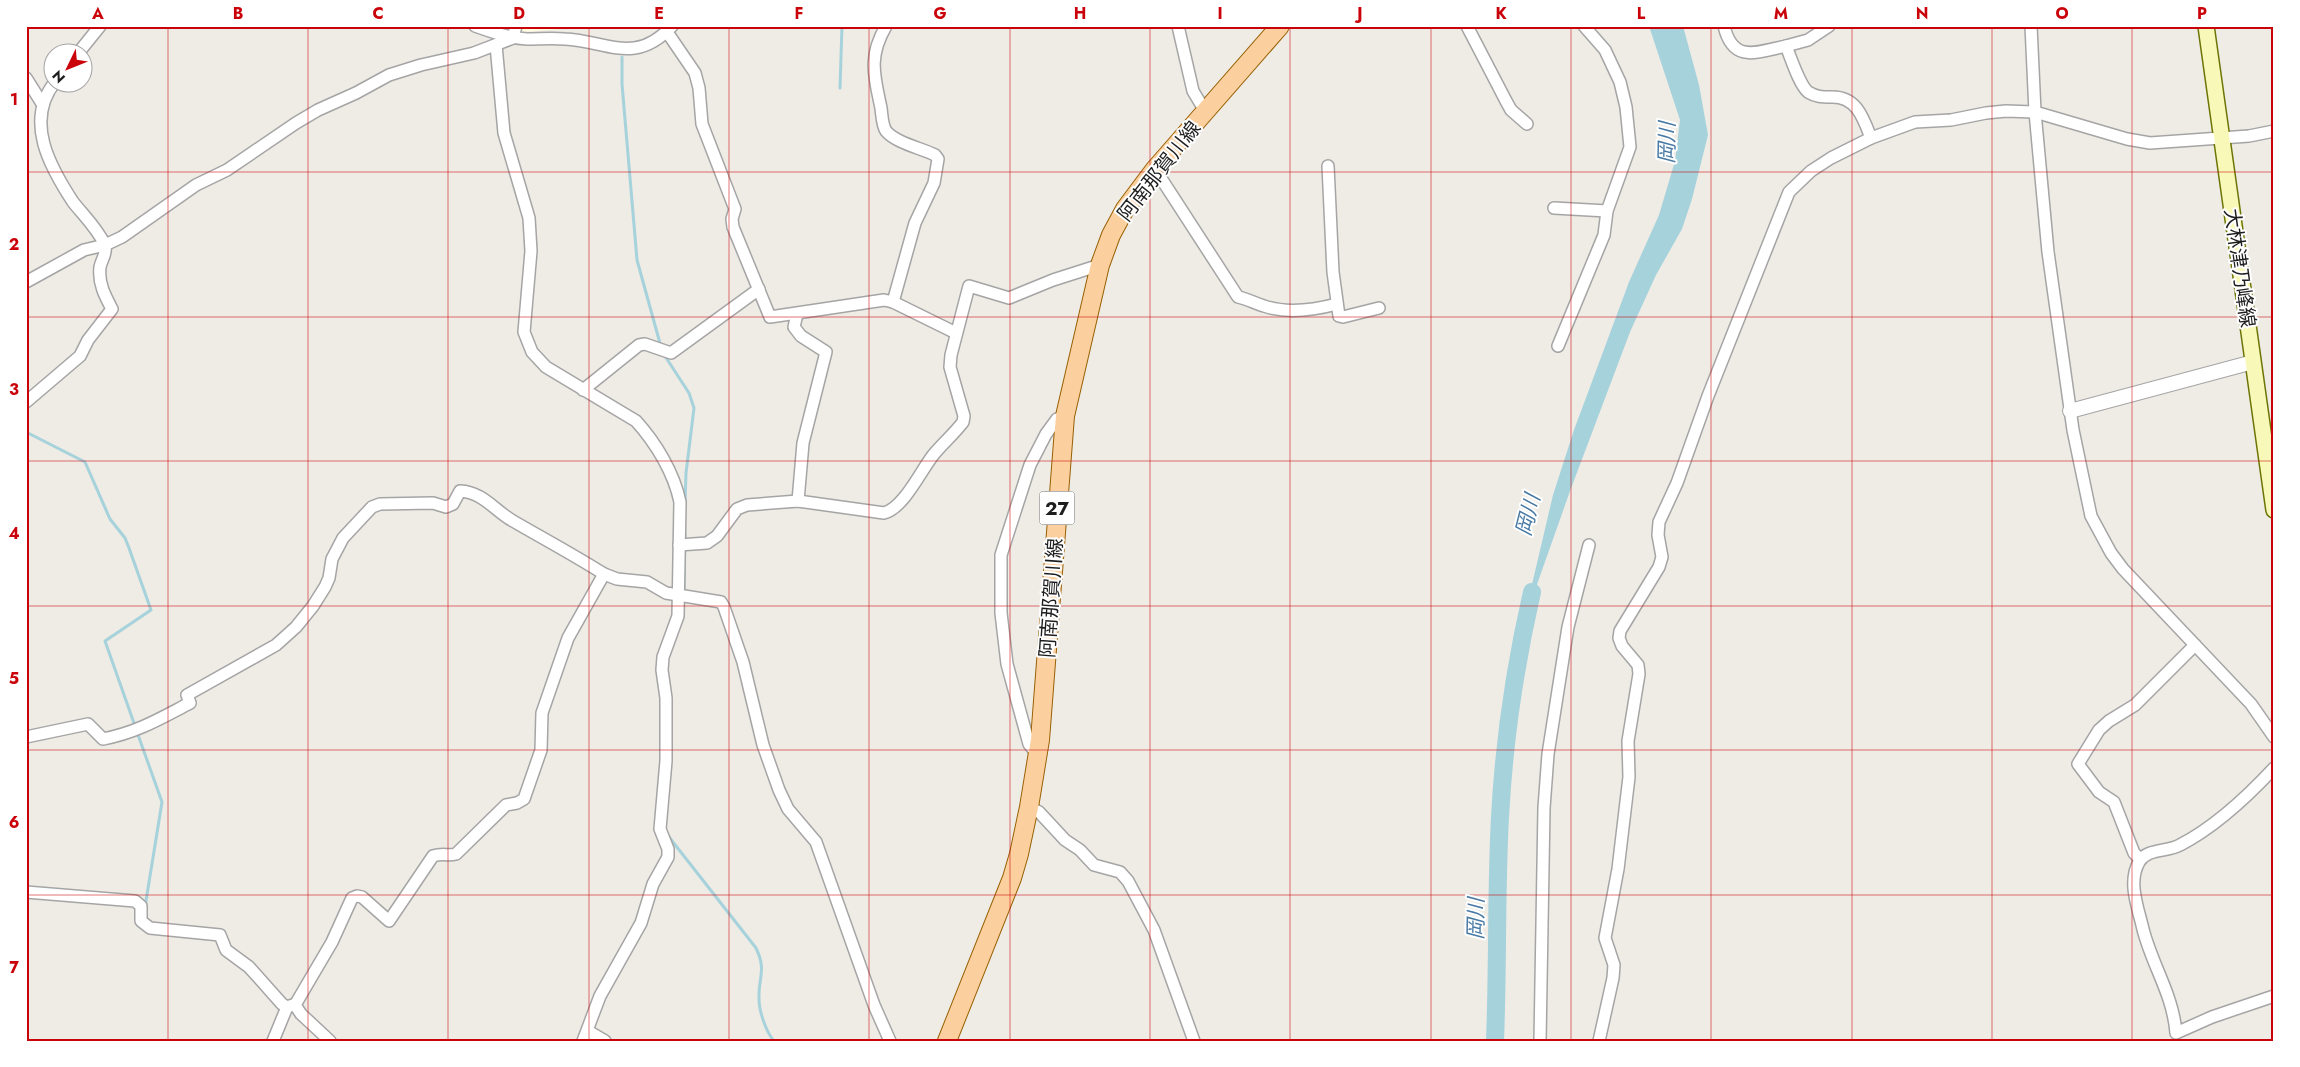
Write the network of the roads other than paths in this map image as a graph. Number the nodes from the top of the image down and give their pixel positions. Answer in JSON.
{"nodes":[{"id":1,"x":100,"y":26,"type":"edge"},
{"id":2,"x":475,"y":26,"type":"edge"},
{"id":3,"x":886,"y":26,"type":"edge"},
{"id":4,"x":1178,"y":26,"type":"edge"},
{"id":5,"x":1280,"y":26,"type":"edge"},
{"id":6,"x":1467,"y":26,"type":"edge"},
{"id":7,"x":1584,"y":26,"type":"edge"},
{"id":8,"x":1724,"y":26,"type":"edge"},
{"id":9,"x":1829,"y":26,"type":"edge"},
{"id":10,"x":2031,"y":26,"type":"edge"},
{"id":11,"x":2206,"y":26,"type":"edge"},
{"id":12,"x":670,"y":29,"type":"edge"},
{"id":13,"x":514,"y":32,"type":"edge"},
{"id":14,"x":87,"y":42,"type":"edge"},
{"id":15,"x":496,"y":45,"type":"junction"},
{"id":16,"x":1786,"y":46,"type":"junction"},
{"id":17,"x":26,"y":78,"type":"edge"},
{"id":18,"x":50,"y":92,"type":"edge"},
{"id":19,"x":43,"y":106,"type":"junction"},
{"id":20,"x":1205,"y":111,"type":"junction"},
{"id":21,"x":2035,"y":112,"type":"junction"},
{"id":22,"x":1527,"y":124,"type":"dead end"},
{"id":23,"x":2274,"y":131,"type":"edge"},
{"id":24,"x":2221,"y":137,"type":"junction"},
{"id":25,"x":1871,"y":138,"type":"junction"},
{"id":26,"x":1328,"y":166,"type":"dead end"},
{"id":27,"x":1155,"y":169,"type":"junction"},
{"id":28,"x":1554,"y":208,"type":"dead end"},
{"id":29,"x":1607,"y":211,"type":"junction"},
{"id":30,"x":105,"y":245,"type":"junction"},
{"id":31,"x":1100,"y":265,"type":"junction"},
{"id":32,"x":26,"y":282,"type":"edge"},
{"id":33,"x":759,"y":289,"type":"junction"},
{"id":34,"x":892,"y":302,"type":"junction"},
{"id":35,"x":1337,"y":304,"type":"junction"},
{"id":36,"x":1379,"y":308,"type":"dead end"},
{"id":37,"x":797,"y":314,"type":"junction"},
{"id":38,"x":956,"y":333,"type":"junction"},
{"id":39,"x":1558,"y":346,"type":"dead end"},
{"id":40,"x":2253,"y":362,"type":"junction"},
{"id":41,"x":583,"y":390,"type":"junction"},
{"id":42,"x":26,"y":402,"type":"edge"},
{"id":43,"x":2070,"y":411,"type":"junction"},
{"id":44,"x":1065,"y":416,"type":"junction"},
{"id":45,"x":798,"y":501,"type":"junction"},
{"id":46,"x":2274,"y":510,"type":"edge"},
{"id":47,"x":684,"y":545,"type":"junction"},
{"id":48,"x":1589,"y":545,"type":"dead end"},
{"id":49,"x":604,"y":574,"type":"junction"},
{"id":50,"x":682,"y":595,"type":"junction"},
{"id":51,"x":2195,"y":645,"type":"junction"},
{"id":52,"x":26,"y":737,"type":"edge"},
{"id":53,"x":2274,"y":737,"type":"edge"},
{"id":54,"x":1038,"y":755,"type":"junction"},
{"id":55,"x":2274,"y":768,"type":"edge"},
{"id":56,"x":1030,"y":807,"type":"junction"},
{"id":57,"x":2140,"y":859,"type":"junction"},
{"id":58,"x":26,"y":892,"type":"edge"},
{"id":59,"x":2274,"y":996,"type":"edge"},
{"id":60,"x":291,"y":1006,"type":"junction"},
{"id":61,"x":586,"y":1036,"type":"edge"},
{"id":62,"x":273,"y":1041,"type":"edge"},
{"id":63,"x":330,"y":1041,"type":"edge"},
{"id":64,"x":606,"y":1041,"type":"edge"},
{"id":65,"x":890,"y":1041,"type":"edge"},
{"id":66,"x":947,"y":1041,"type":"edge"},
{"id":67,"x":1194,"y":1041,"type":"edge"},
{"id":68,"x":1540,"y":1041,"type":"edge"},
{"id":69,"x":1599,"y":1041,"type":"edge"}],
"edges":[{"from":1,"to":14,"type":"street"},
{"from":2,"to":13,"type":"street"},
{"from":3,"to":34,"type":"street"},
{"from":4,"to":20,"type":"street"},
{"from":5,"to":20,"type":"main road","name":"阿南那賀川線","number":"27"},
{"from":6,"to":22,"type":"street"},
{"from":7,"to":29,"type":"street"},
{"from":8,"to":16,"type":"street"},
{"from":9,"to":16,"type":"street"},
{"from":10,"to":21,"type":"street"},
{"from":11,"to":24,"type":"main road","name":"大林津乃峰線"},
{"from":12,"to":13,"type":"street"},
{"from":12,"to":33,"type":"street"},
{"from":13,"to":15,"type":"street"},
{"from":15,"to":30,"type":"street"},
{"from":15,"to":41,"type":"street"},
{"from":16,"to":25,"type":"street"},
{"from":17,"to":19,"type":"street"},
{"from":18,"to":19,"type":"street"},
{"from":19,"to":30,"type":"street"},
{"from":20,"to":27,"type":"main road","name":"阿南那賀川線","number":"27"},
{"from":21,"to":24,"type":"street"},
{"from":21,"to":25,"type":"street"},
{"from":21,"to":43,"type":"street"},
{"from":23,"to":24,"type":"street"},
{"from":24,"to":40,"type":"main road","name":"大林津乃峰線"},
{"from":25,"to":69,"type":"street"},
{"from":26,"to":35,"type":"street"},
{"from":27,"to":31,"type":"main road","name":"阿南那賀川線","number":"27"},
{"from":27,"to":35,"type":"street"},
{"from":28,"to":29,"type":"street"},
{"from":29,"to":39,"type":"street"},
{"from":30,"to":32,"type":"street"},
{"from":30,"to":42,"type":"street"},
{"from":31,"to":38,"type":"street"},
{"from":31,"to":44,"type":"main road","name":"阿南那賀川線","number":"27"},
{"from":33,"to":37,"type":"street"},
{"from":33,"to":41,"type":"street"},
{"from":34,"to":37,"type":"street"},
{"from":34,"to":38,"type":"street"},
{"from":35,"to":36,"type":"street"},
{"from":37,"to":45,"type":"street"},
{"from":38,"to":45,"type":"street"},
{"from":40,"to":43,"type":"street"},
{"from":40,"to":46,"type":"main road","name":"大林津乃峰線"},
{"from":41,"to":47,"type":"street"},
{"from":43,"to":51,"type":"street"},
{"from":44,"to":54,"type":"main road","name":"阿南那賀川線","number":"27"},
{"from":44,"to":54,"type":"street"},
{"from":45,"to":47,"type":"street"},
{"from":47,"to":50,"type":"street"},
{"from":48,"to":68,"type":"street"},
{"from":49,"to":50,"type":"street"},
{"from":49,"to":52,"type":"street"},
{"from":49,"to":60,"type":"street"},
{"from":50,"to":61,"type":"street"},
{"from":50,"to":65,"type":"street"},
{"from":51,"to":53,"type":"street"},
{"from":51,"to":57,"type":"street"},
{"from":54,"to":56,"type":"main road","name":"阿南那賀川線","number":"27"},
{"from":55,"to":57,"type":"street"},
{"from":56,"to":66,"type":"main road","name":"阿南那賀川線","number":"27"},
{"from":56,"to":67,"type":"street"},
{"from":57,"to":59,"type":"street"},
{"from":58,"to":60,"type":"street"},
{"from":60,"to":62,"type":"street"},
{"from":60,"to":63,"type":"street"},
{"from":61,"to":64,"type":"street"}]}
